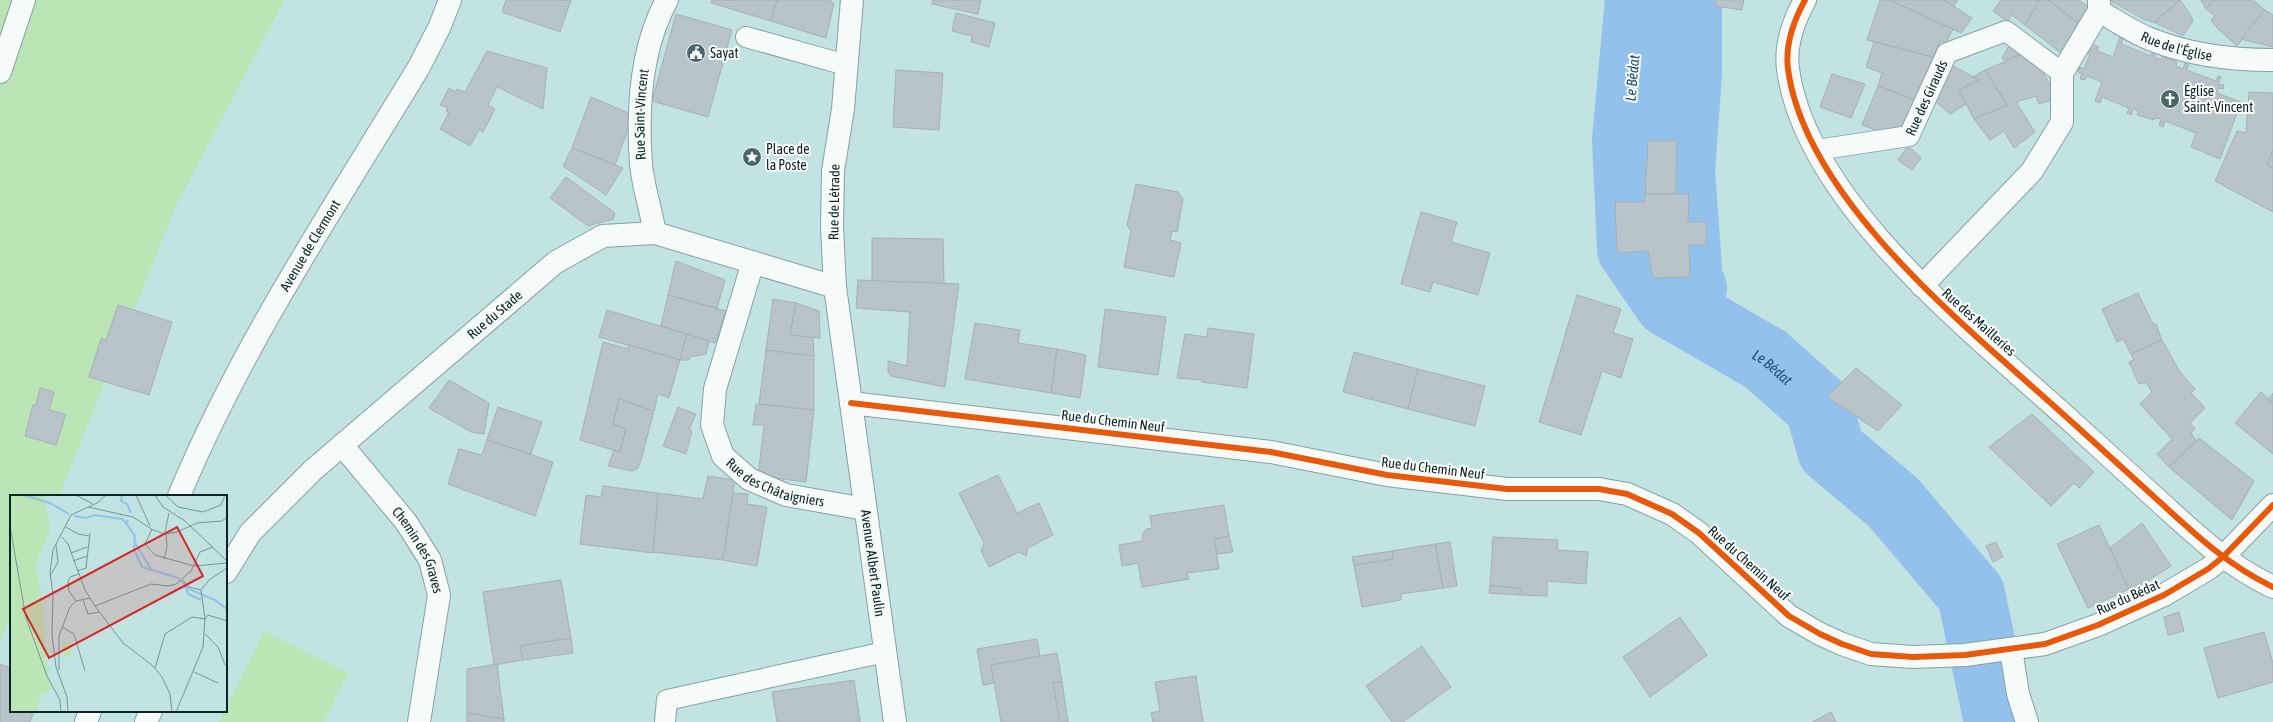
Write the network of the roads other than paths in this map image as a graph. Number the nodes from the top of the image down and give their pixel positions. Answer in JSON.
{"nodes":[{"id":1,"x":24,"y":0,"type":"edge"},
{"id":2,"x":450,"y":0,"type":"edge"},
{"id":3,"x":668,"y":0,"type":"edge"},
{"id":4,"x":852,"y":0,"type":"edge"},
{"id":5,"x":1805,"y":0,"type":"edge"},
{"id":6,"x":2099,"y":6,"type":"edge"},
{"id":7,"x":746,"y":37,"type":"dead end"},
{"id":8,"x":2273,"y":60,"type":"edge"},
{"id":9,"x":846,"y":65,"type":"junction"},
{"id":10,"x":0,"y":72,"type":"edge"},
{"id":11,"x":2062,"y":73,"type":"junction"},
{"id":12,"x":1817,"y":150,"type":"junction"},
{"id":13,"x":655,"y":233,"type":"junction"},
{"id":14,"x":753,"y":262,"type":"junction"},
{"id":15,"x":1922,"y":286,"type":"junction"},
{"id":16,"x":836,"y":287,"type":"junction"},
{"id":17,"x":851,"y":403,"type":"junction"},
{"id":18,"x":342,"y":445,"type":"junction"},
{"id":19,"x":179,"y":495,"type":"edge"},
{"id":20,"x":2273,"y":505,"type":"edge"},
{"id":21,"x":865,"y":509,"type":"junction"},
{"id":22,"x":2223,"y":557,"type":"junction"},
{"id":23,"x":227,"y":570,"type":"edge"},
{"id":24,"x":2273,"y":587,"type":"edge"},
{"id":25,"x":2006,"y":650,"type":"junction"},
{"id":26,"x":885,"y":652,"type":"junction"},
{"id":27,"x":1965,"y":655,"type":"joint"},
{"id":28,"x":90,"y":712,"type":"edge"},
{"id":29,"x":151,"y":712,"type":"edge"},
{"id":30,"x":86,"y":722,"type":"edge"},
{"id":31,"x":146,"y":722,"type":"edge"},
{"id":32,"x":419,"y":722,"type":"edge"},
{"id":33,"x":665,"y":722,"type":"edge"},
{"id":34,"x":895,"y":722,"type":"edge"},
{"id":35,"x":2027,"y":722,"type":"edge"}],
"edges":[{"from":1,"to":10,"type":"street"},
{"from":2,"to":19,"type":"street","name":"Avenue de Clermont"},
{"from":3,"to":13,"type":"street","name":"Rue Saint-Vincent"},
{"from":4,"to":9,"type":"street","name":"Rue de Létrade"},
{"from":5,"to":12,"type":"street","name":"Rue des Mailleries"},
{"from":6,"to":8,"type":"street","name":"Rue de l'Église"},
{"from":6,"to":11,"type":"street"},
{"from":7,"to":9,"type":"lane"},
{"from":9,"to":16,"type":"street","name":"Rue de Létrade"},
{"from":11,"to":12,"type":"lane","name":"Rue des Girauds"},
{"from":11,"to":15,"type":"street"},
{"from":12,"to":15,"type":"street","name":"Rue des Mailleries"},
{"from":13,"to":14,"type":"street","name":"Rue du Stade"},
{"from":13,"to":18,"type":"street","name":"Rue du Stade"},
{"from":14,"to":16,"type":"street","name":"Rue du Stade"},
{"from":14,"to":21,"type":"street","name":"Rue des Châtaigniers"},
{"from":15,"to":22,"type":"street","name":"Rue des Mailleries"},
{"from":16,"to":17,"type":"street","name":"Rue de Létrade"},
{"from":17,"to":21,"type":"street","name":"Avenue Albert Paulin"},
{"from":17,"to":27,"type":"street","name":"Rue du Chemin Neuf"},
{"from":18,"to":23,"type":"street","name":"Rue du Stade"},
{"from":18,"to":32,"type":"street","name":"Chemin des Graves"},
{"from":20,"to":22,"type":"street","name":"Rue du Bédat"},
{"from":21,"to":26,"type":"street","name":"Avenue Albert Paulin"},
{"from":22,"to":24,"type":"street","name":"Rue des Mailleries"},
{"from":22,"to":25,"type":"street","name":"Rue du Bédat"},
{"from":25,"to":27,"type":"street","name":"Rue du Bédat"},
{"from":25,"to":35,"type":"street"},
{"from":26,"to":33,"type":"lane"},
{"from":26,"to":34,"type":"street","name":"Avenue Albert Paulin"},
{"from":28,"to":30,"type":"street"},
{"from":29,"to":31,"type":"street"}]}
